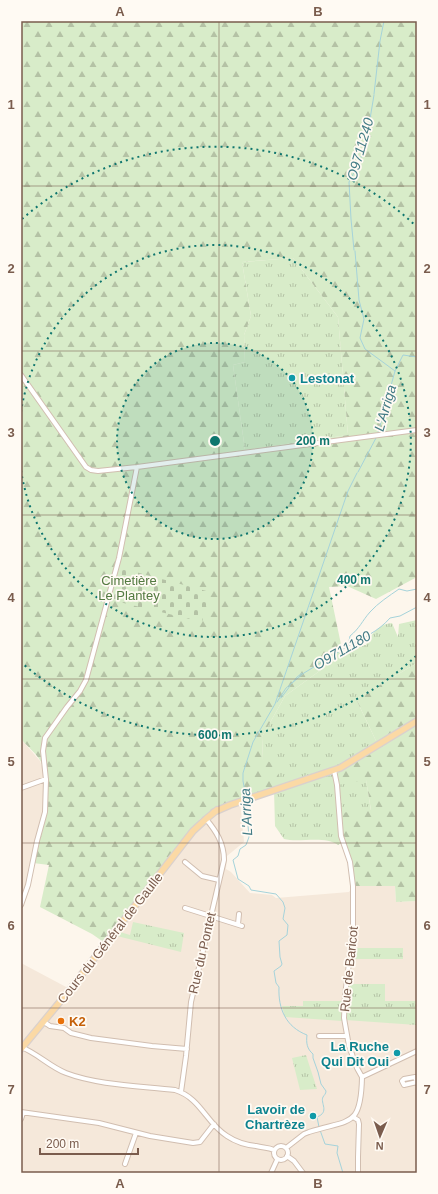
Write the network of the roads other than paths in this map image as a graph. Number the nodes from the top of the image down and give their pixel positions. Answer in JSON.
{"nodes":[{"id":1,"x":21,"y":375,"type":"edge"},
{"id":2,"x":417,"y":430,"type":"edge"},
{"id":3,"x":137,"y":467,"type":"junction"},
{"id":4,"x":417,"y":721,"type":"edge"},
{"id":5,"x":334,"y":770,"type":"junction"},
{"id":6,"x":46,"y":779,"type":"junction"},
{"id":7,"x":21,"y":788,"type":"edge"},
{"id":8,"x":218,"y":810,"type":"junction"},
{"id":9,"x":206,"y":818,"type":"junction"},
{"id":10,"x":196,"y":828,"type":"junction"},
{"id":11,"x":188,"y":863,"type":"dead end"},
{"id":12,"x":219,"y":880,"type":"junction"},
{"id":13,"x":21,"y":905,"type":"edge"},
{"id":14,"x":185,"y":908,"type":"dead end"},
{"id":15,"x":239,"y":914,"type":"dead end"},
{"id":16,"x":211,"y":915,"type":"junction"},
{"id":17,"x":44,"y":1022,"type":"junction"},
{"id":18,"x":319,"y":1036,"type":"dead end"},
{"id":19,"x":346,"y":1036,"type":"junction"},
{"id":20,"x":21,"y":1049,"type":"edge"},
{"id":21,"x":187,"y":1049,"type":"junction"},
{"id":22,"x":417,"y":1052,"type":"edge"},
{"id":23,"x":362,"y":1077,"type":"junction"},
{"id":24,"x":181,"y":1092,"type":"junction"},
{"id":25,"x":22,"y":1112,"type":"edge"},
{"id":26,"x":353,"y":1116,"type":"junction"},
{"id":27,"x":21,"y":1119,"type":"edge"},
{"id":28,"x":214,"y":1124,"type":"junction"},
{"id":29,"x":136,"y":1132,"type":"junction"},
{"id":30,"x":286,"y":1148,"type":"junction"},
{"id":31,"x":274,"y":1150,"type":"junction"},
{"id":32,"x":287,"y":1156,"type":"junction"},
{"id":33,"x":277,"y":1160,"type":"junction"},
{"id":34,"x":127,"y":1162,"type":"dead end"},
{"id":35,"x":271,"y":1173,"type":"edge"},
{"id":36,"x":303,"y":1173,"type":"edge"},
{"id":37,"x":358,"y":1173,"type":"edge"}],
"edges":[{"from":1,"to":3,"type":"street"},
{"from":2,"to":3,"type":"street"},
{"from":3,"to":6,"type":"street"},
{"from":4,"to":5,"type":"main road","name":"Cours du Général de Gaulle"},
{"from":5,"to":8,"type":"main road","name":"Cours du Général de Gaulle"},
{"from":5,"to":19,"type":"street","name":"Rue de Baricot"},
{"from":6,"to":7,"type":"street"},
{"from":6,"to":13,"type":"street"},
{"from":8,"to":9,"type":"main road","name":"Cours du Général de Gaulle"},
{"from":8,"to":10,"type":"main road","name":"Cours du Général de Gaulle"},
{"from":9,"to":10,"type":"main road","name":"Cours du Général de Gaulle"},
{"from":9,"to":12,"type":"street","name":"Rue du Pontet"},
{"from":10,"to":17,"type":"main road","name":"Cours du Général de Gaulle"},
{"from":11,"to":12,"type":"street"},
{"from":12,"to":16,"type":"street","name":"Rue du Pontet"},
{"from":14,"to":16,"type":"street"},
{"from":15,"to":16,"type":"street"},
{"from":16,"to":21,"type":"street","name":"Rue du Pontet"},
{"from":17,"to":20,"type":"main road","name":"Cours du Général de Gaulle"},
{"from":17,"to":21,"type":"street"},
{"from":18,"to":19,"type":"street"},
{"from":19,"to":23,"type":"street","name":"Rue de Baricot"},
{"from":20,"to":24,"type":"street"},
{"from":21,"to":24,"type":"street","name":"Rue du Pontet"},
{"from":22,"to":23,"type":"street"},
{"from":23,"to":26,"type":"street"},
{"from":24,"to":28,"type":"street"},
{"from":25,"to":27,"type":"street"},
{"from":25,"to":29,"type":"street"},
{"from":26,"to":30,"type":"street"},
{"from":26,"to":37,"type":"street"},
{"from":28,"to":29,"type":"street"},
{"from":28,"to":31,"type":"street"},
{"from":29,"to":34,"type":"street"},
{"from":30,"to":31,"type":"street"},
{"from":30,"to":32,"type":"street"},
{"from":31,"to":33,"type":"street"},
{"from":32,"to":33,"type":"street"},
{"from":32,"to":36,"type":"street"},
{"from":33,"to":35,"type":"street"}]}
